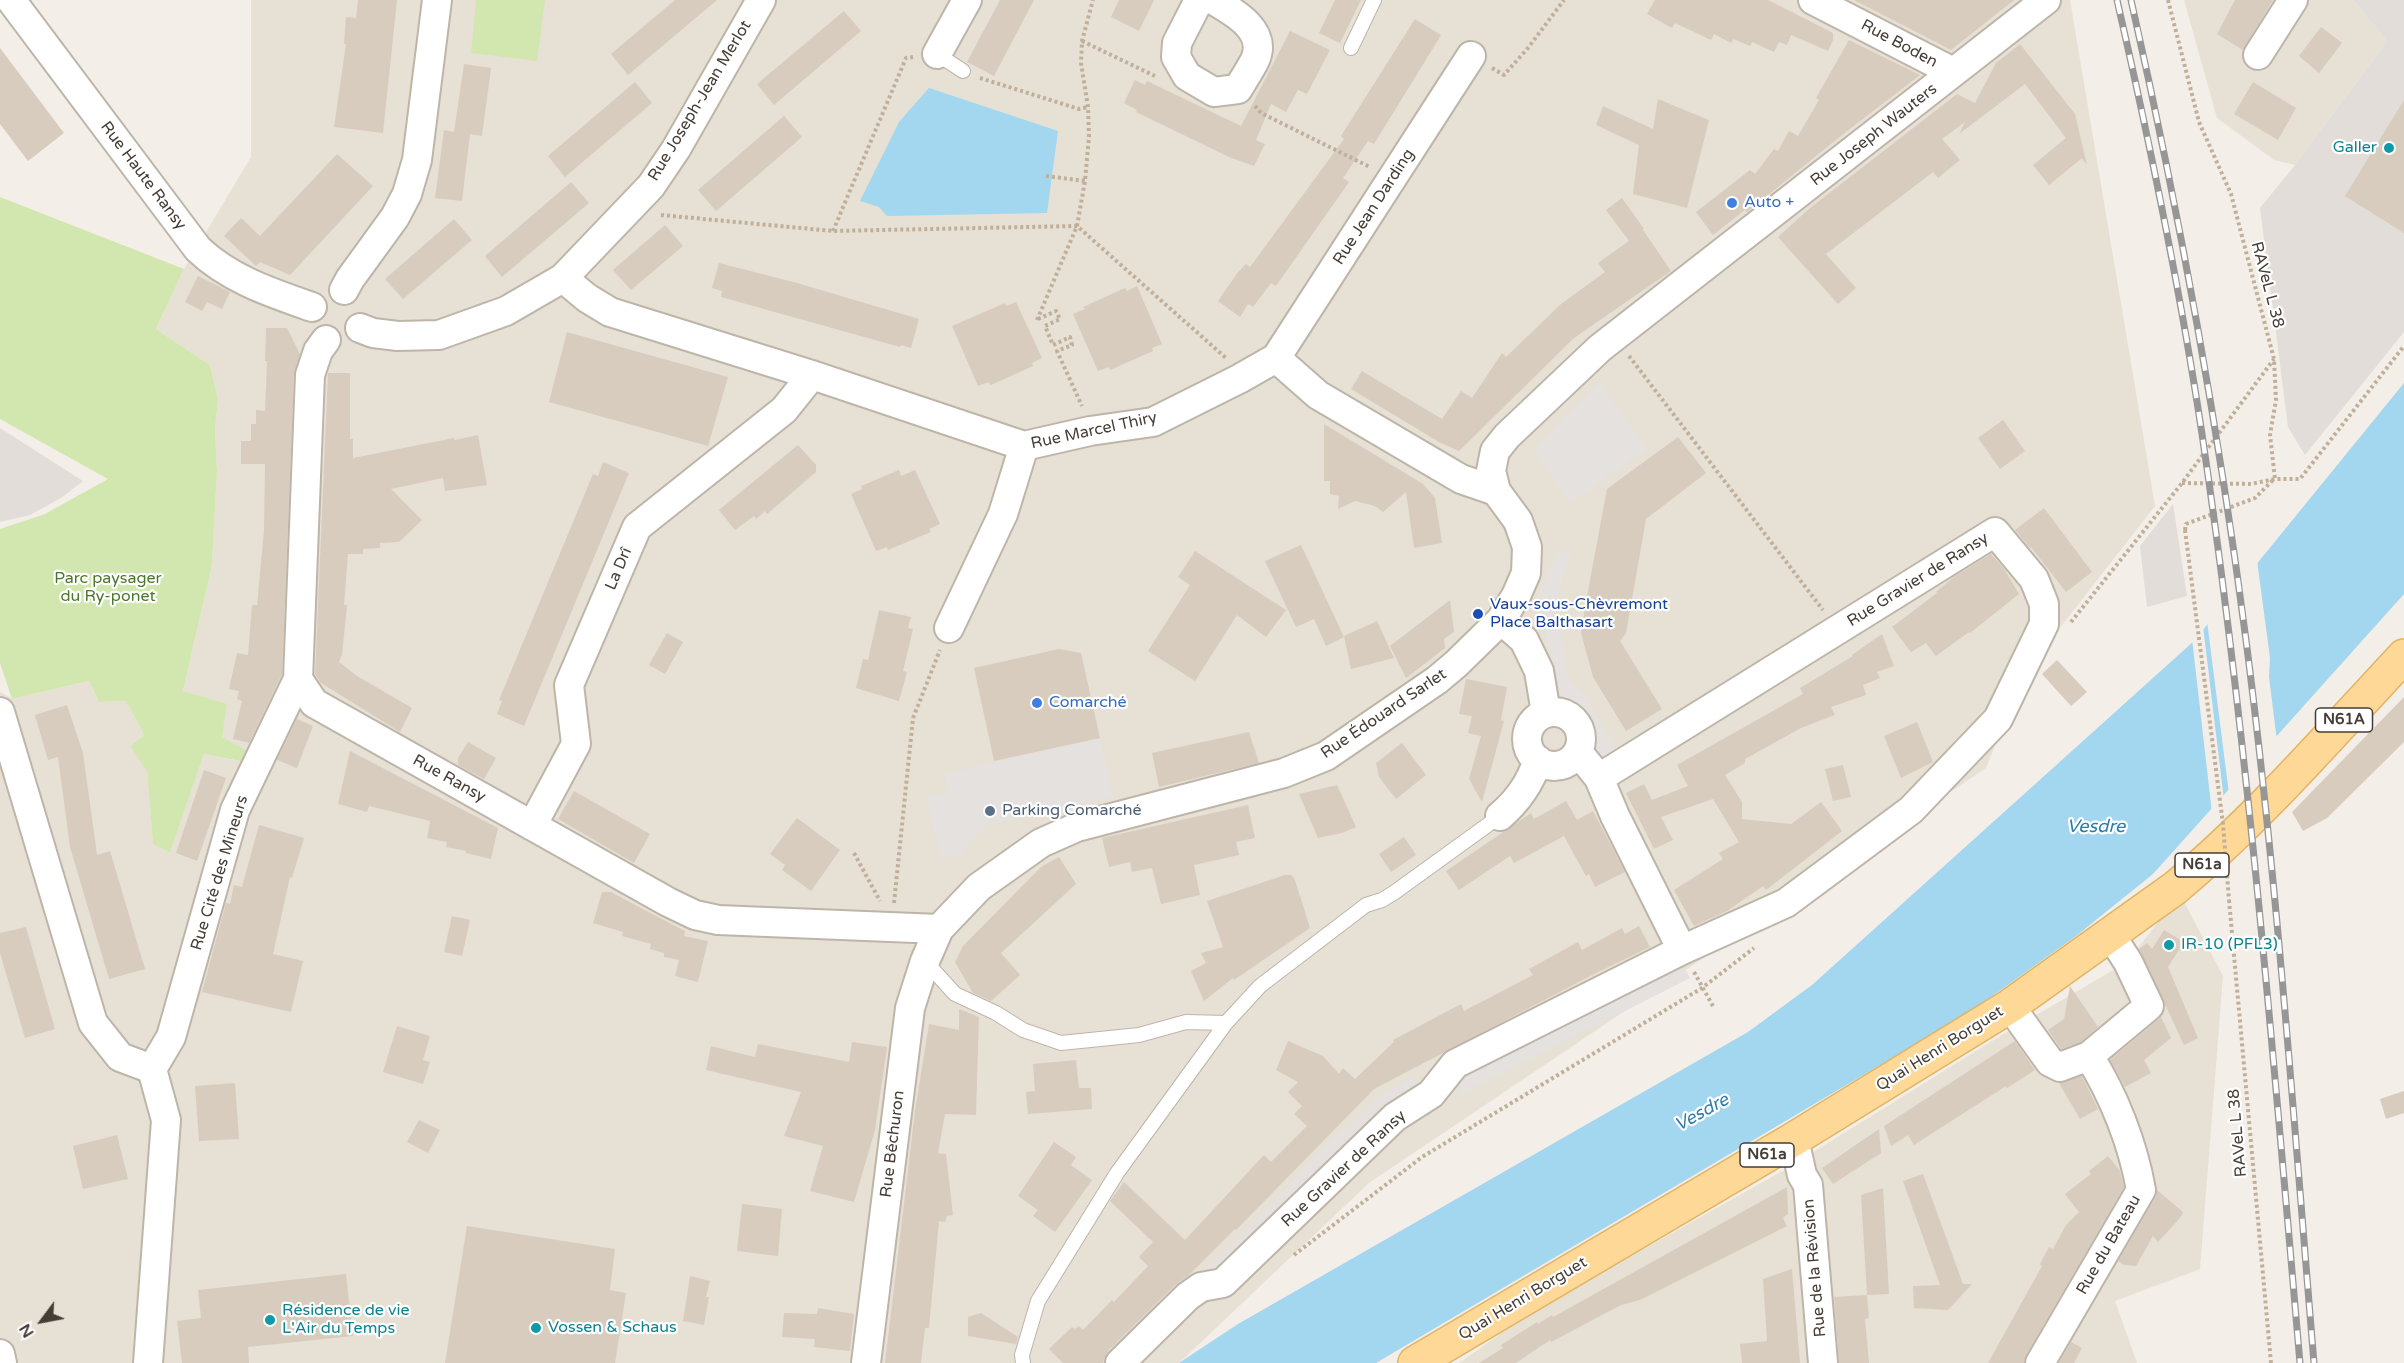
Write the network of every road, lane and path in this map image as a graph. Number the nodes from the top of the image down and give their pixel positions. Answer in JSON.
{"nodes":[{"id":1,"x":11,"y":0,"type":"edge"},
{"id":2,"x":437,"y":0,"type":"edge"},
{"id":3,"x":760,"y":0,"type":"edge"},
{"id":4,"x":967,"y":0,"type":"edge"},
{"id":5,"x":1093,"y":0,"type":"edge"},
{"id":6,"x":1199,"y":0,"type":"edge"},
{"id":7,"x":1213,"y":0,"type":"edge"},
{"id":8,"x":1374,"y":0,"type":"edge"},
{"id":9,"x":1564,"y":0,"type":"edge"},
{"id":10,"x":1813,"y":0,"type":"edge"},
{"id":11,"x":2046,"y":0,"type":"edge"},
{"id":12,"x":2168,"y":0,"type":"edge"},
{"id":13,"x":2293,"y":0,"type":"edge"},
{"id":14,"x":1082,"y":41,"type":"junction"},
{"id":15,"x":1351,"y":48,"type":"dead end"},
{"id":16,"x":937,"y":54,"type":"junction"},
{"id":17,"x":2258,"y":55,"type":"dead end"},
{"id":18,"x":1471,"y":56,"type":"joint"},
{"id":19,"x":963,"y":71,"type":"dead end"},
{"id":20,"x":1953,"y":72,"type":"junction"},
{"id":21,"x":1187,"y":76,"type":"junction"},
{"id":22,"x":990,"y":82,"type":"dead end"},
{"id":23,"x":1238,"y":89,"type":"junction"},
{"id":24,"x":1088,"y":107,"type":"junction"},
{"id":25,"x":1046,"y":176,"type":"dead end"},
{"id":26,"x":1391,"y":180,"type":"junction"},
{"id":27,"x":1085,"y":181,"type":"junction"},
{"id":28,"x":628,"y":212,"type":"junction"},
{"id":29,"x":1077,"y":226,"type":"junction"},
{"id":30,"x":833,"y":231,"type":"junction"},
{"id":31,"x":563,"y":278,"type":"junction"},
{"id":32,"x":344,"y":291,"type":"junction"},
{"id":33,"x":312,"y":307,"type":"junction"},
{"id":34,"x":360,"y":328,"type":"junction"},
{"id":35,"x":1614,"y":337,"type":"junction"},
{"id":36,"x":326,"y":340,"type":"junction"},
{"id":37,"x":2404,"y":346,"type":"edge"},
{"id":38,"x":1276,"y":358,"type":"junction"},
{"id":39,"x":2274,"y":359,"type":"junction"},
{"id":40,"x":812,"y":375,"type":"junction"},
{"id":41,"x":1239,"y":379,"type":"junction"},
{"id":42,"x":1090,"y":431,"type":"junction"},
{"id":43,"x":1024,"y":446,"type":"junction"},
{"id":44,"x":2275,"y":479,"type":"junction"},
{"id":45,"x":2182,"y":483,"type":"junction"},
{"id":46,"x":1496,"y":491,"type":"junction"},
{"id":47,"x":1501,"y":620,"type":"junction"},
{"id":48,"x":2068,"y":624,"type":"dead end"},
{"id":49,"x":949,"y":628,"type":"joint"},
{"id":50,"x":1838,"y":630,"type":"junction"},
{"id":51,"x":2404,"y":656,"type":"edge"},
{"id":52,"x":298,"y":679,"type":"junction"},
{"id":53,"x":0,"y":712,"type":"edge"},
{"id":54,"x":1546,"y":713,"type":"junction"},
{"id":55,"x":1578,"y":752,"type":"junction"},
{"id":56,"x":1538,"y":760,"type":"junction"},
{"id":57,"x":1599,"y":778,"type":"junction"},
{"id":58,"x":2284,"y":783,"type":"joint"},
{"id":59,"x":1500,"y":816,"type":"joint"},
{"id":60,"x":532,"y":826,"type":"junction"},
{"id":61,"x":854,"y":853,"type":"dead end"},
{"id":62,"x":892,"y":921,"type":"junction"},
{"id":63,"x":939,"y":929,"type":"junction"},
{"id":64,"x":2110,"y":934,"type":"junction"},
{"id":65,"x":1758,"y":945,"type":"dead end"},
{"id":66,"x":1682,"y":950,"type":"junction"},
{"id":67,"x":925,"y":961,"type":"junction"},
{"id":68,"x":1702,"y":988,"type":"junction"},
{"id":69,"x":2010,"y":1006,"type":"junction"},
{"id":70,"x":1714,"y":1008,"type":"dead end"},
{"id":71,"x":1226,"y":1023,"type":"junction"},
{"id":72,"x":2089,"y":1056,"type":"junction"},
{"id":73,"x":152,"y":1069,"type":"junction"},
{"id":74,"x":1794,"y":1139,"type":"junction"},
{"id":75,"x":1289,"y":1258,"type":"dead end"},
{"id":76,"x":0,"y":1354,"type":"edge"},
{"id":77,"x":2,"y":1363,"type":"edge"},
{"id":78,"x":148,"y":1363,"type":"edge"},
{"id":79,"x":866,"y":1363,"type":"edge"},
{"id":80,"x":1023,"y":1363,"type":"edge"},
{"id":81,"x":1120,"y":1363,"type":"edge"},
{"id":82,"x":1415,"y":1363,"type":"edge"},
{"id":83,"x":1823,"y":1363,"type":"edge"},
{"id":84,"x":2040,"y":1363,"type":"edge"},
{"id":85,"x":2271,"y":1363,"type":"edge"}],
"edges":[{"from":1,"to":33,"type":"street","name":"Rue Haute Ransy"},
{"from":2,"to":32,"type":"street"},
{"from":3,"to":28,"type":"street","name":"Rue Joseph-Jean Merlot"},
{"from":4,"to":16,"type":"street"},
{"from":5,"to":14,"type":"path"},
{"from":6,"to":21,"type":"street"},
{"from":7,"to":23,"type":"street"},
{"from":8,"to":15,"type":"lane"},
{"from":9,"to":18,"type":"path"},
{"from":10,"to":20,"type":"street","name":"Rue Boden"},
{"from":11,"to":20,"type":"street","name":"Rue Joseph Wauters"},
{"from":12,"to":39,"type":"path","name":"RAVeL L 38"},
{"from":13,"to":17,"type":"street"},
{"from":14,"to":21,"type":"path"},
{"from":14,"to":24,"type":"path"},
{"from":16,"to":19,"type":"lane"},
{"from":16,"to":30,"type":"path"},
{"from":18,"to":26,"type":"street","name":"Rue Jean Darding"},
{"from":20,"to":35,"type":"street","name":"Rue Joseph Wauters"},
{"from":21,"to":23,"type":"street"},
{"from":22,"to":24,"type":"path"},
{"from":23,"to":26,"type":"path"},
{"from":24,"to":27,"type":"path"},
{"from":25,"to":27,"type":"path"},
{"from":26,"to":38,"type":"street","name":"Rue Jean Darding"},
{"from":27,"to":29,"type":"path"},
{"from":28,"to":30,"type":"path"},
{"from":28,"to":31,"type":"street","name":"Rue Joseph-Jean Merlot"},
{"from":29,"to":30,"type":"path"},
{"from":29,"to":41,"type":"path"},
{"from":29,"to":42,"type":"path"},
{"from":31,"to":34,"type":"street","name":"Rue Joseph-Jean Merlot"},
{"from":31,"to":40,"type":"street","name":"Rue Marcel Thiry"},
{"from":32,"to":33,"type":"street"},
{"from":32,"to":34,"type":"street"},
{"from":33,"to":36,"type":"street"},
{"from":34,"to":36,"type":"street"},
{"from":35,"to":46,"type":"street","name":"Rue Joseph Wauters"},
{"from":35,"to":50,"type":"path"},
{"from":36,"to":52,"type":"street"},
{"from":37,"to":44,"type":"path"},
{"from":38,"to":41,"type":"street","name":"Rue Marcel Thiry"},
{"from":38,"to":46,"type":"street"},
{"from":39,"to":44,"type":"path","name":"RAVeL L 38"},
{"from":39,"to":45,"type":"path"},
{"from":40,"to":43,"type":"street","name":"Rue Marcel Thiry"},
{"from":40,"to":60,"type":"street","name":"La Drî"},
{"from":41,"to":42,"type":"street","name":"Rue Marcel Thiry"},
{"from":42,"to":43,"type":"street","name":"Rue Marcel Thiry"},
{"from":43,"to":49,"type":"street"},
{"from":44,"to":45,"type":"path"},
{"from":44,"to":85,"type":"path","name":"RAVeL L 38","bridge":true},
{"from":45,"to":48,"type":"path"},
{"from":46,"to":47,"type":"street","name":"Rue Édouard Sarlet"},
{"from":47,"to":54,"type":"street"},
{"from":47,"to":63,"type":"street","name":"Rue Édouard Sarlet"},
{"from":49,"to":62,"type":"path"},
{"from":50,"to":57,"type":"street","name":"Rue Gravier de Ransy"},
{"from":50,"to":66,"type":"street","name":"Rue Gravier de Ransy"},
{"from":51,"to":58,"type":"main road","name":"Quai Henri Borguet","number":"N61A"},
{"from":52,"to":60,"type":"street","name":"Rue Ransy"},
{"from":52,"to":73,"type":"street","name":"Rue Cité des Mineurs"},
{"from":53,"to":73,"type":"street"},
{"from":54,"to":55,"type":"street"},
{"from":54,"to":56,"type":"street"},
{"from":55,"to":56,"type":"street"},
{"from":55,"to":57,"type":"street"},
{"from":56,"to":59,"type":"street"},
{"from":57,"to":66,"type":"street"},
{"from":58,"to":64,"type":"main road","name":"Quai Henri Borguet","number":"N61a"},
{"from":59,"to":71,"type":"lane"},
{"from":60,"to":62,"type":"street","name":"Rue Ransy"},
{"from":61,"to":62,"type":"path"},
{"from":62,"to":63,"type":"street","name":"Rue Ransy"},
{"from":63,"to":67,"type":"street","name":"Rue Bêchuron"},
{"from":64,"to":69,"type":"main road","name":"Quai Henri Borguet","number":"N61a"},
{"from":64,"to":72,"type":"street"},
{"from":65,"to":68,"type":"path"},
{"from":66,"to":68,"type":"path"},
{"from":66,"to":81,"type":"street","name":"Rue Gravier de Ransy"},
{"from":67,"to":71,"type":"lane"},
{"from":67,"to":79,"type":"street","name":"Rue Bêchuron"},
{"from":68,"to":70,"type":"path"},
{"from":68,"to":75,"type":"path"},
{"from":69,"to":72,"type":"street"},
{"from":69,"to":74,"type":"main road","name":"Quai Henri Borguet","number":"N61a"},
{"from":71,"to":80,"type":"lane"},
{"from":72,"to":84,"type":"street","name":"Rue du Bateau"},
{"from":73,"to":78,"type":"street"},
{"from":74,"to":82,"type":"main road","name":"Quai Henri Borguet","number":"N61a"},
{"from":74,"to":83,"type":"street","name":"Rue de la Révision"},
{"from":76,"to":77,"type":"street"}]}
